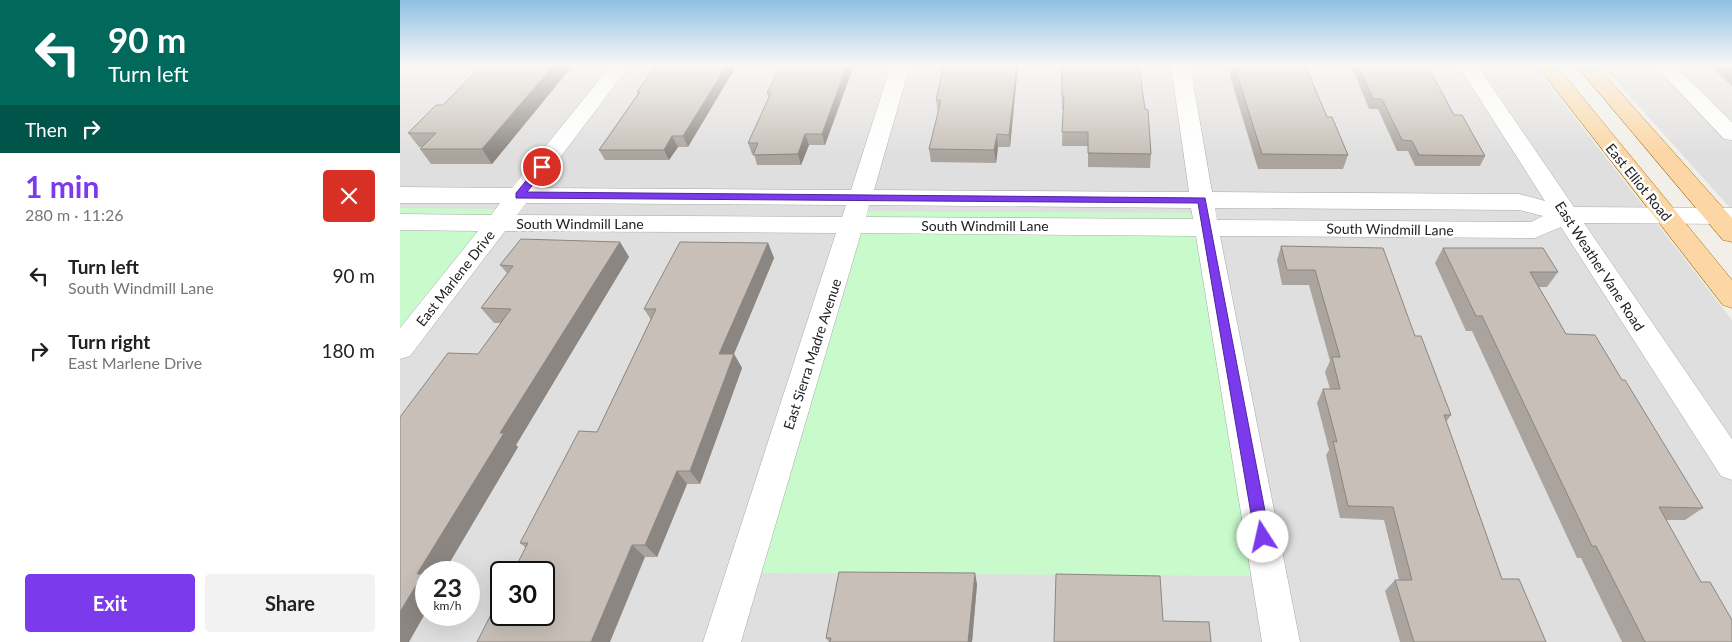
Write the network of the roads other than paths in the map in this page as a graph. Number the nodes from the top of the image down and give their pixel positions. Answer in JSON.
{"nodes":[{"id":1,"x":598,"y":95,"type":"edge"},
{"id":2,"x":892,"y":95,"type":"edge"},
{"id":3,"x":1185,"y":95,"type":"edge"},
{"id":4,"x":1486,"y":95,"type":"edge"},
{"id":5,"x":1571,"y":95,"type":"edge"},
{"id":6,"x":1611,"y":95,"type":"edge"},
{"id":7,"x":1693,"y":95,"type":"edge"},
{"id":8,"x":1732,"y":134,"type":"edge"},
{"id":9,"x":400,"y":195,"type":"edge"},
{"id":10,"x":519,"y":196,"type":"junction"},
{"id":11,"x":861,"y":198,"type":"junction"},
{"id":12,"x":1202,"y":200,"type":"junction"},
{"id":13,"x":1566,"y":215,"type":"junction"},
{"id":14,"x":1678,"y":216,"type":"junction"},
{"id":15,"x":400,"y":222,"type":"edge"},
{"id":16,"x":498,"y":222,"type":"junction"},
{"id":17,"x":1727,"y":222,"type":"edge"},
{"id":18,"x":852,"y":225,"type":"junction"},
{"id":19,"x":1207,"y":227,"type":"junction"},
{"id":20,"x":1732,"y":298,"type":"edge"},
{"id":21,"x":400,"y":348,"type":"edge"},
{"id":22,"x":1732,"y":466,"type":"edge"},
{"id":23,"x":722,"y":642,"type":"edge"},
{"id":24,"x":1281,"y":642,"type":"edge"}],
"edges":[{"from":1,"to":10,"type":"street","name":"East Marlene Drive"},
{"from":2,"to":11,"type":"street","name":"East Sierra Madre Avenue"},
{"from":3,"to":12,"type":"street"},
{"from":4,"to":13,"type":"street","name":"East Weather Vane Road"},
{"from":5,"to":14,"type":"main road","name":"East Elliot Road"},
{"from":6,"to":17,"type":"main road"},
{"from":7,"to":8,"type":"street"},
{"from":9,"to":10,"type":"street","name":"South Windmill Lane"},
{"from":10,"to":11,"type":"street","name":"South Windmill Lane"},
{"from":10,"to":16,"type":"street","name":"East Marlene Drive"},
{"from":11,"to":12,"type":"street","name":"South Windmill Lane"},
{"from":11,"to":18,"type":"street","name":"East Sierra Madre Avenue"},
{"from":12,"to":13,"type":"street","name":"South Windmill Lane"},
{"from":12,"to":19,"type":"street"},
{"from":13,"to":14,"type":"street","name":"South Windmill Lane"},
{"from":13,"to":19,"type":"street","name":"South Windmill Lane"},
{"from":13,"to":22,"type":"street","name":"East Weather Vane Road"},
{"from":14,"to":17,"type":"street","name":"South Windmill Lane"},
{"from":14,"to":20,"type":"main road","name":"East Elliot Road"},
{"from":15,"to":16,"type":"street","name":"South Windmill Lane"},
{"from":16,"to":18,"type":"street","name":"South Windmill Lane"},
{"from":16,"to":21,"type":"street","name":"East Marlene Drive"},
{"from":18,"to":19,"type":"street","name":"South Windmill Lane"},
{"from":18,"to":23,"type":"street","name":"East Sierra Madre Avenue"},
{"from":19,"to":24,"type":"street"}]}
